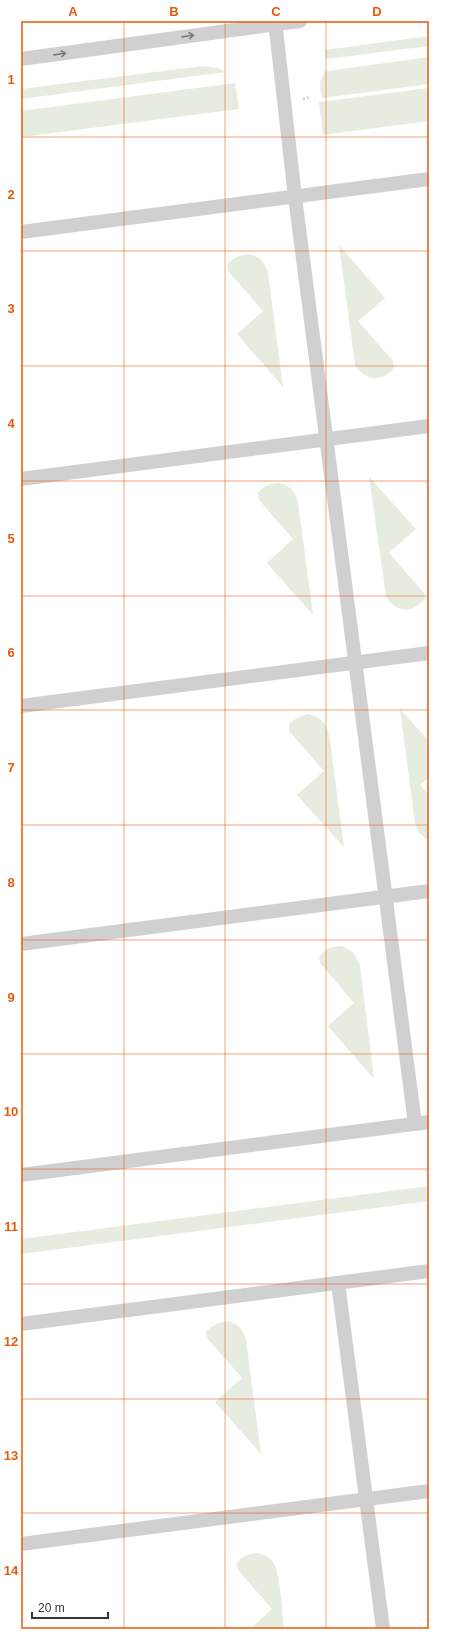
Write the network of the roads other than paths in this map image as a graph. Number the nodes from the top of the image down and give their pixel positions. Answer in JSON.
{"nodes":[{"id":1,"x":300,"y":21,"type":"edge"},
{"id":2,"x":275,"y":23,"type":"edge"},
{"id":3,"x":21,"y":59,"type":"edge"},
{"id":4,"x":429,"y":179,"type":"edge"},
{"id":5,"x":295,"y":197,"type":"junction"},
{"id":6,"x":21,"y":232,"type":"edge"},
{"id":7,"x":429,"y":426,"type":"edge"},
{"id":8,"x":327,"y":439,"type":"junction"},
{"id":9,"x":21,"y":479,"type":"edge"},
{"id":10,"x":429,"y":653,"type":"edge"},
{"id":11,"x":355,"y":663,"type":"junction"},
{"id":12,"x":21,"y":706,"type":"edge"},
{"id":13,"x":429,"y":891,"type":"edge"},
{"id":14,"x":385,"y":896,"type":"junction"},
{"id":15,"x":21,"y":944,"type":"edge"},
{"id":16,"x":429,"y":1122,"type":"edge"},
{"id":17,"x":414,"y":1124,"type":"junction"},
{"id":18,"x":21,"y":1175,"type":"edge"},
{"id":19,"x":429,"y":1271,"type":"edge"},
{"id":20,"x":338,"y":1283,"type":"junction"},
{"id":21,"x":21,"y":1324,"type":"edge"},
{"id":22,"x":429,"y":1491,"type":"edge"},
{"id":23,"x":366,"y":1499,"type":"junction"},
{"id":24,"x":21,"y":1544,"type":"edge"},
{"id":25,"x":382,"y":1629,"type":"edge"}],
"edges":[{"from":1,"to":2,"type":"lane"},
{"from":3,"to":2,"type":"lane","one_way":true},
{"from":2,"to":5,"type":"lane"},
{"from":4,"to":5,"type":"lane"},
{"from":5,"to":6,"type":"lane"},
{"from":5,"to":8,"type":"lane"},
{"from":7,"to":8,"type":"lane"},
{"from":8,"to":9,"type":"lane"},
{"from":8,"to":11,"type":"lane"},
{"from":10,"to":11,"type":"lane"},
{"from":11,"to":12,"type":"lane"},
{"from":11,"to":14,"type":"lane"},
{"from":13,"to":14,"type":"lane"},
{"from":14,"to":15,"type":"lane"},
{"from":14,"to":17,"type":"lane"},
{"from":16,"to":17,"type":"lane"},
{"from":17,"to":18,"type":"lane"},
{"from":19,"to":20,"type":"lane"},
{"from":20,"to":21,"type":"lane"},
{"from":20,"to":23,"type":"lane"},
{"from":22,"to":23,"type":"lane"},
{"from":23,"to":24,"type":"lane"},
{"from":23,"to":25,"type":"lane"}]}
